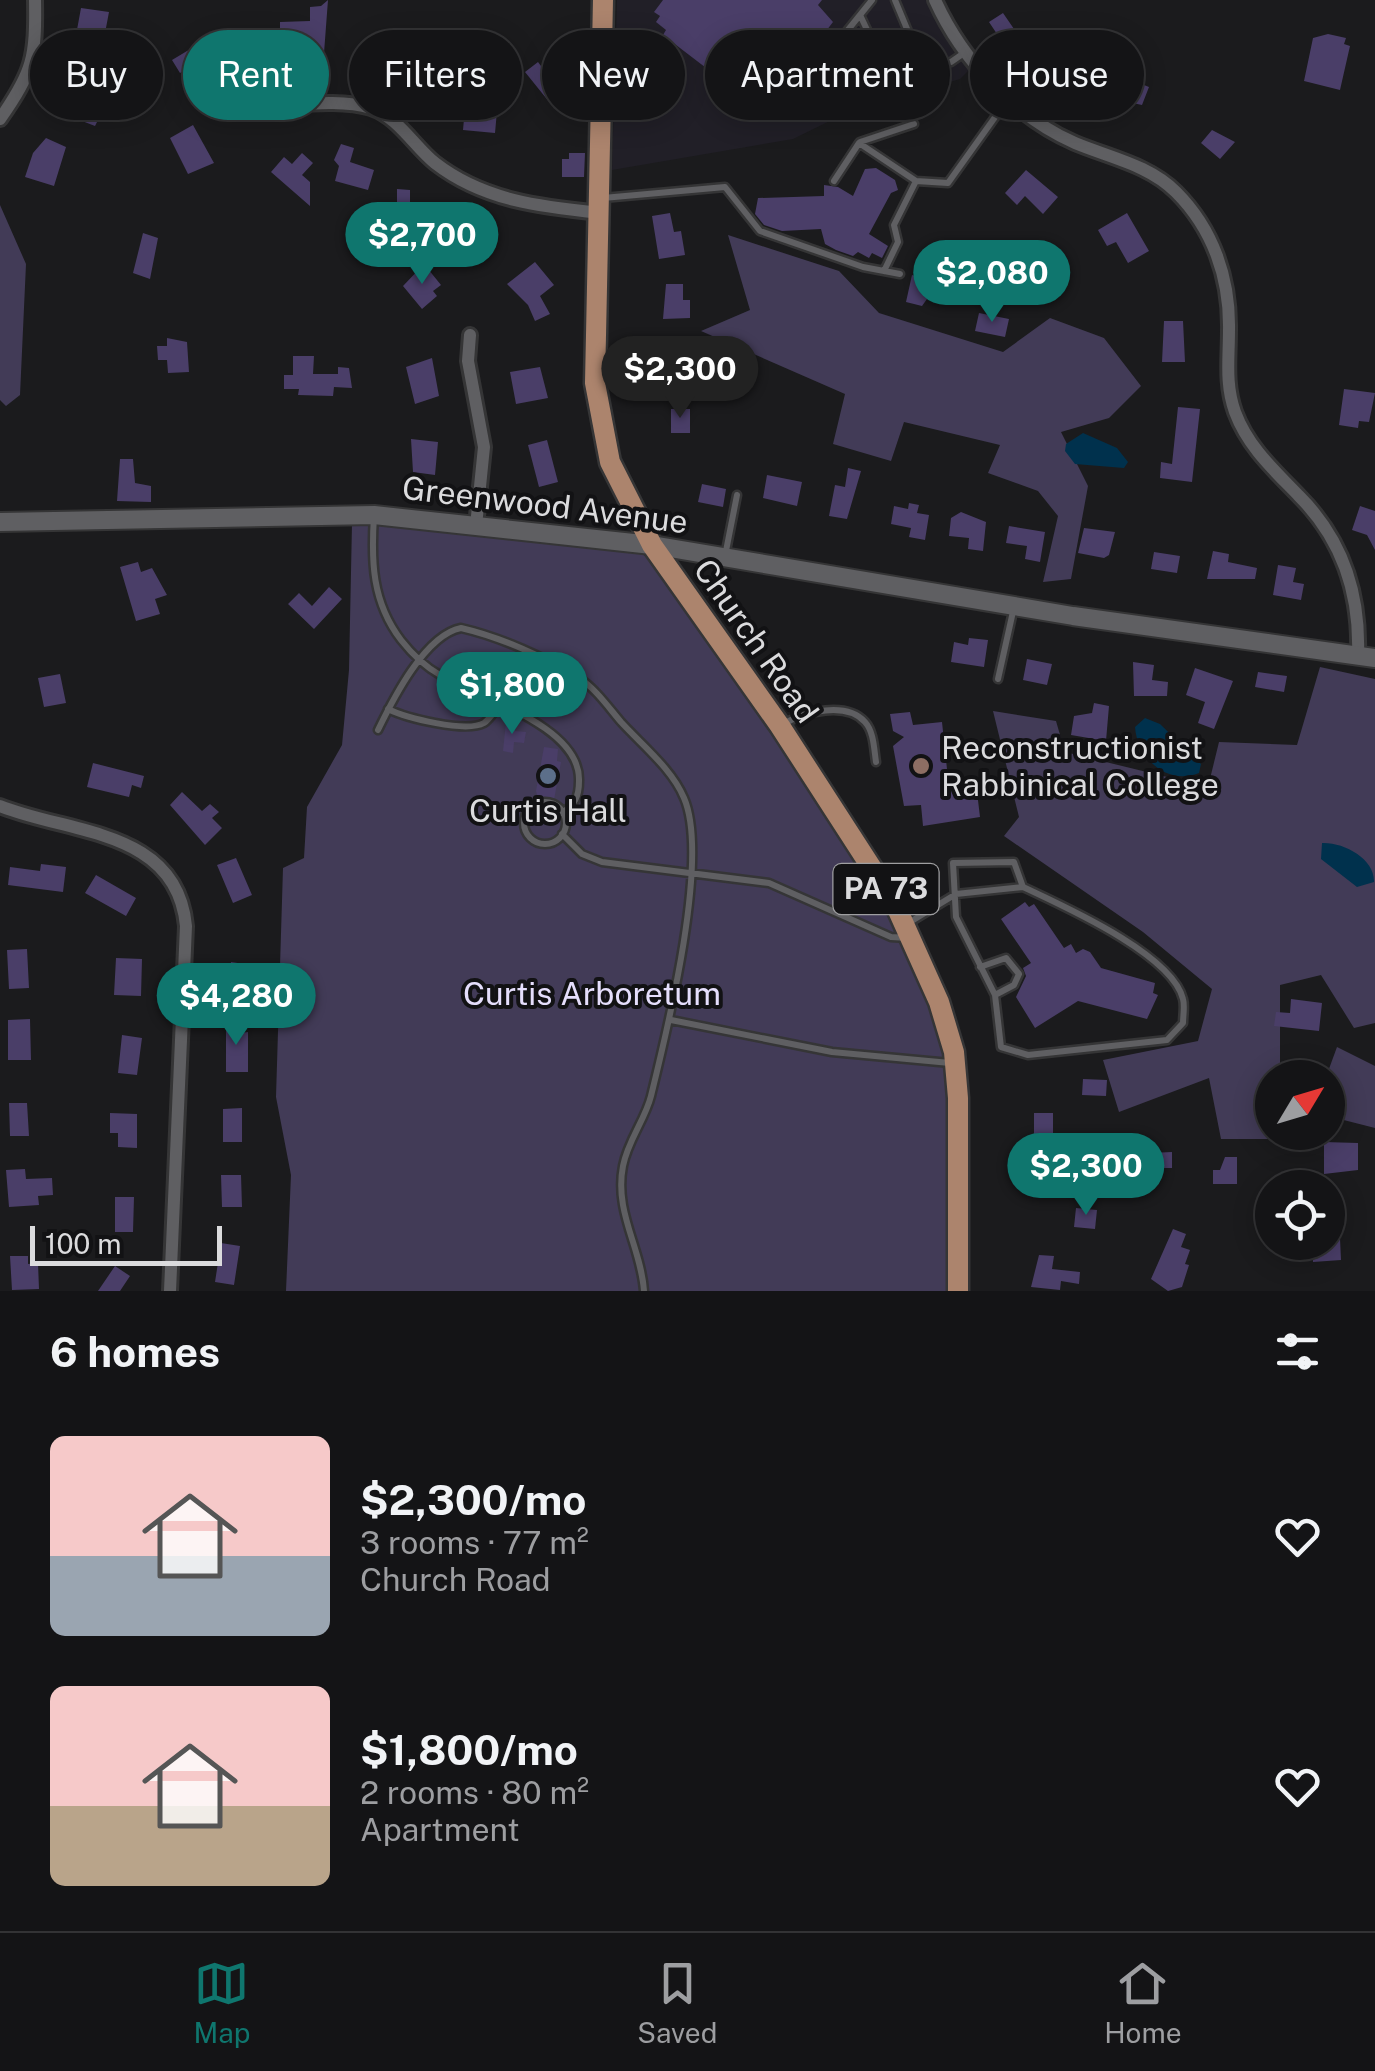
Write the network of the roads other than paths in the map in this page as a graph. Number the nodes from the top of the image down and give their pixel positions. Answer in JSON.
{"nodes":[{"id":1,"x":35,"y":0,"type":"edge"},
{"id":2,"x":604,"y":0,"type":"edge"},
{"id":3,"x":872,"y":0,"type":"edge"},
{"id":4,"x":895,"y":0,"type":"edge"},
{"id":5,"x":935,"y":0,"type":"edge"},
{"id":6,"x":860,"y":15,"type":"junction"},
{"id":7,"x":848,"y":30,"type":"edge"},
{"id":8,"x":867,"y":30,"type":"edge"},
{"id":9,"x":907,"y":30,"type":"edge"},
{"id":10,"x":966,"y":52,"type":"junction"},
{"id":11,"x":970,"y":56,"type":"edge"},
{"id":12,"x":950,"y":62,"type":"edge"},
{"id":13,"x":329,"y":107,"type":"edge"},
{"id":14,"x":0,"y":118,"type":"edge"},
{"id":15,"x":993,"y":120,"type":"edge"},
{"id":16,"x":1034,"y":120,"type":"edge"},
{"id":17,"x":914,"y":124,"type":"dead end"},
{"id":18,"x":859,"y":142,"type":"junction"},
{"id":19,"x":834,"y":182,"type":"dead end"},
{"id":20,"x":916,"y":182,"type":"junction"},
{"id":21,"x":601,"y":205,"type":"junction"},
{"id":22,"x":884,"y":271,"type":"junction"},
{"id":23,"x":900,"y":274,"type":"dead end"},
{"id":24,"x":470,"y":335,"type":"dead end"},
{"id":25,"x":737,"y":495,"type":"dead end"},
{"id":26,"x":374,"y":515,"type":"junction"},
{"id":27,"x":0,"y":522,"type":"edge"},
{"id":28,"x":476,"y":526,"type":"junction"},
{"id":29,"x":652,"y":545,"type":"junction"},
{"id":30,"x":725,"y":557,"type":"junction"},
{"id":31,"x":1015,"y":606,"type":"junction"},
{"id":32,"x":1367,"y":656,"type":"edge"},
{"id":33,"x":420,"y":662,"type":"junction"},
{"id":34,"x":998,"y":680,"type":"dead end"},
{"id":35,"x":500,"y":705,"type":"junction"},
{"id":36,"x":388,"y":708,"type":"junction"},
{"id":37,"x":780,"y":726,"type":"junction"},
{"id":38,"x":378,"y":730,"type":"dead end"},
{"id":39,"x":876,"y":762,"type":"dead end"},
{"id":40,"x":0,"y":806,"type":"edge"},
{"id":41,"x":562,"y":813,"type":"junction"},
{"id":42,"x":562,"y":834,"type":"junction"},
{"id":43,"x":690,"y":873,"type":"junction"},
{"id":44,"x":1023,"y":887,"type":"junction"},
{"id":45,"x":956,"y":894,"type":"junction"},
{"id":46,"x":908,"y":932,"type":"junction"},
{"id":47,"x":980,"y":967,"type":"junction"},
{"id":48,"x":994,"y":995,"type":"junction"},
{"id":49,"x":670,"y":1020,"type":"junction"},
{"id":50,"x":955,"y":1064,"type":"junction"},
{"id":51,"x":170,"y":1291,"type":"edge"},
{"id":52,"x":644,"y":1291,"type":"edge"},
{"id":53,"x":958,"y":1291,"type":"edge"}],
"edges":[{"from":1,"to":14,"type":"street"},
{"from":2,"to":21,"type":"main road","name":"Church Road","number":"PA 73"},
{"from":3,"to":6,"type":"lane"},
{"from":4,"to":9,"type":"lane"},
{"from":5,"to":10,"type":"street"},
{"from":6,"to":7,"type":"lane"},
{"from":6,"to":8,"type":"lane"},
{"from":10,"to":11,"type":"street"},
{"from":10,"to":12,"type":"lane"},
{"from":13,"to":21,"type":"street"},
{"from":15,"to":20,"type":"lane"},
{"from":16,"to":32,"type":"street"},
{"from":17,"to":18,"type":"lane"},
{"from":18,"to":19,"type":"lane"},
{"from":18,"to":20,"type":"lane"},
{"from":20,"to":22,"type":"lane"},
{"from":21,"to":22,"type":"lane"},
{"from":21,"to":29,"type":"main road","name":"Church Road","number":"PA 73"},
{"from":22,"to":23,"type":"lane"},
{"from":24,"to":28,"type":"street"},
{"from":25,"to":30,"type":"lane"},
{"from":26,"to":27,"type":"main road","name":"Greenwood Avenue"},
{"from":26,"to":28,"type":"main road","name":"Greenwood Avenue"},
{"from":26,"to":33,"type":"lane"},
{"from":28,"to":29,"type":"main road","name":"Greenwood Avenue"},
{"from":29,"to":30,"type":"main road","name":"Greenwood Avenue"},
{"from":29,"to":37,"type":"main road","name":"Church Road","number":"PA 73"},
{"from":30,"to":31,"type":"main road","name":"Greenwood Avenue"},
{"from":31,"to":32,"type":"main road","name":"Greenwood Avenue"},
{"from":31,"to":34,"type":"lane"},
{"from":33,"to":35,"type":"lane"},
{"from":33,"to":36,"type":"lane"},
{"from":33,"to":43,"type":"lane"},
{"from":35,"to":36,"type":"lane"},
{"from":35,"to":41,"type":"lane"},
{"from":36,"to":38,"type":"lane"},
{"from":37,"to":39,"type":"lane"},
{"from":37,"to":46,"type":"main road","name":"Church Road","number":"PA 73"},
{"from":40,"to":51,"type":"street"},
{"from":41,"to":42,"type":"lane"},
{"from":41,"to":42,"type":"lane"},
{"from":42,"to":43,"type":"lane"},
{"from":43,"to":46,"type":"lane"},
{"from":43,"to":49,"type":"lane"},
{"from":44,"to":45,"type":"lane"},
{"from":44,"to":45,"type":"lane"},
{"from":44,"to":48,"type":"lane"},
{"from":45,"to":46,"type":"lane"},
{"from":45,"to":47,"type":"lane"},
{"from":46,"to":50,"type":"main road","name":"Church Road","number":"PA 73"},
{"from":47,"to":48,"type":"lane"},
{"from":47,"to":48,"type":"lane"},
{"from":49,"to":50,"type":"lane"},
{"from":49,"to":52,"type":"lane"},
{"from":50,"to":53,"type":"main road","name":"Church Road","number":"PA 73"}]}
